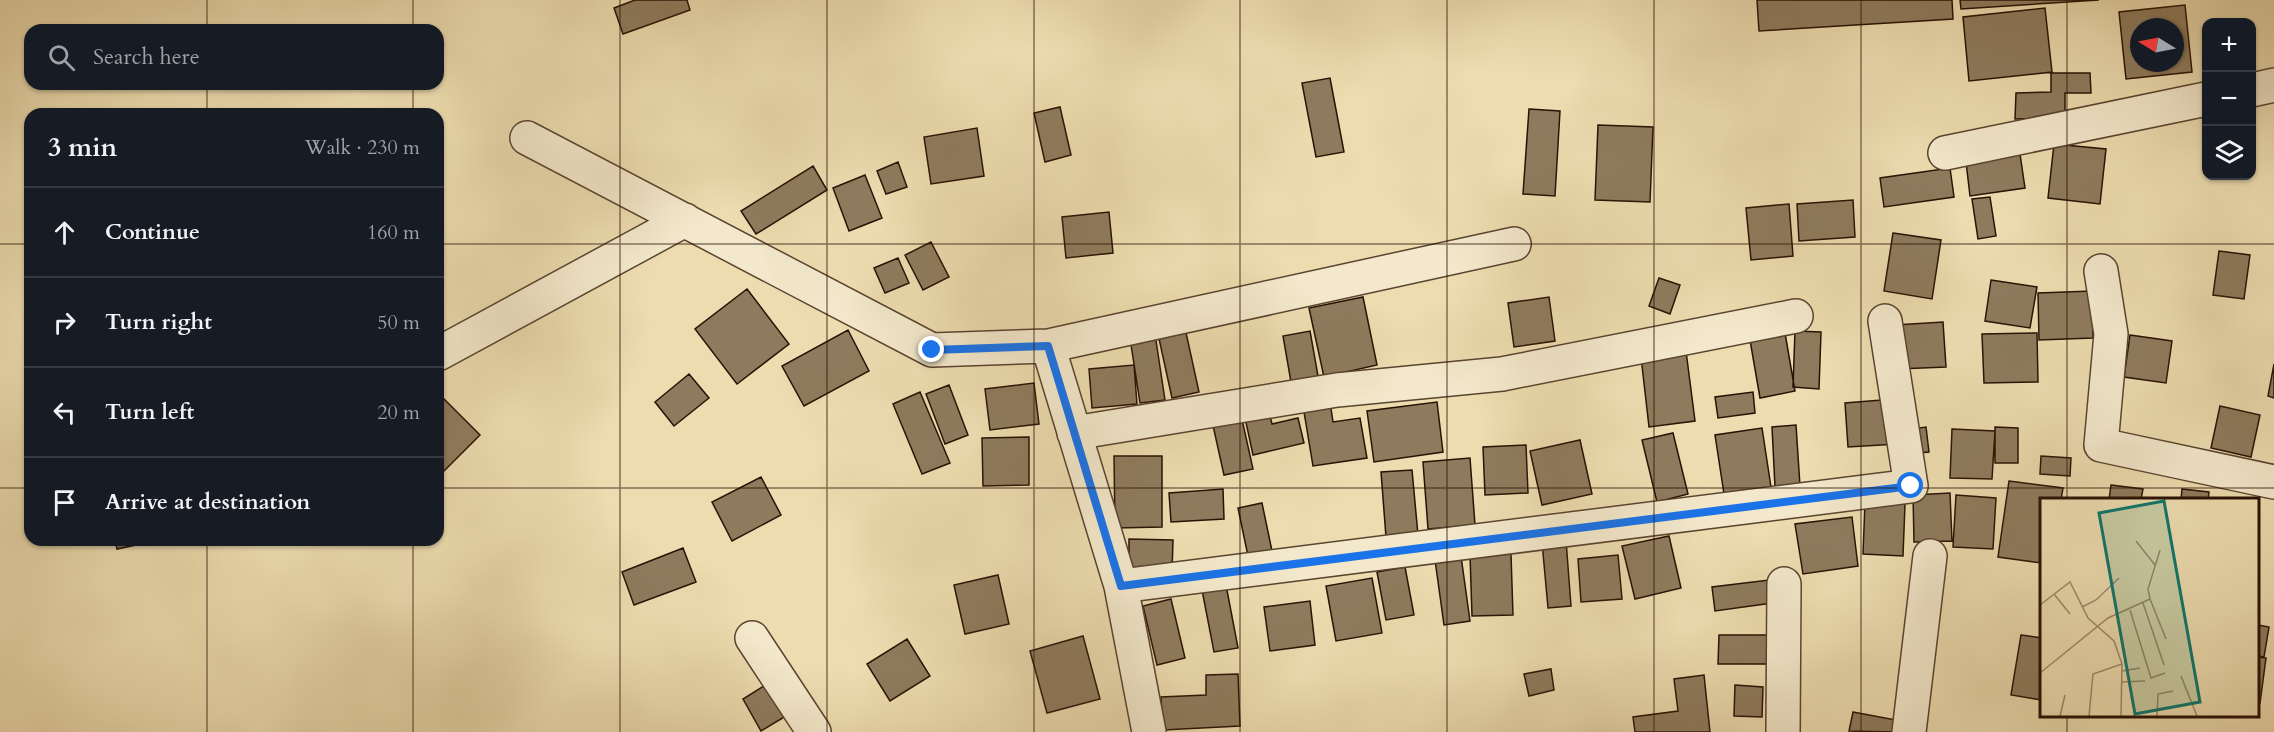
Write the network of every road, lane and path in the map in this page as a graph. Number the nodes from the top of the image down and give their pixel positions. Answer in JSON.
{"nodes":[{"id":1,"x":2274,"y":86,"type":"edge"},
{"id":2,"x":2256,"y":89,"type":"edge"},
{"id":3,"x":2202,"y":100,"type":"edge"},
{"id":4,"x":527,"y":138,"type":"dead end"},
{"id":5,"x":1945,"y":153,"type":"dead end"},
{"id":6,"x":685,"y":220,"type":"junction"},
{"id":7,"x":1514,"y":244,"type":"dead end"},
{"id":8,"x":2101,"y":271,"type":"dead end"},
{"id":9,"x":1796,"y":316,"type":"dead end"},
{"id":10,"x":1885,"y":321,"type":"dead end"},
{"id":11,"x":1048,"y":346,"type":"junction"},
{"id":12,"x":444,"y":351,"type":"edge"},
{"id":13,"x":1074,"y":433,"type":"junction"},
{"id":14,"x":2274,"y":482,"type":"edge"},
{"id":15,"x":1929,"y":556,"type":"dead end"},
{"id":16,"x":1784,"y":584,"type":"dead end"},
{"id":17,"x":1121,"y":586,"type":"junction"},
{"id":18,"x":752,"y":638,"type":"dead end"},
{"id":19,"x":814,"y":732,"type":"edge"},
{"id":20,"x":1149,"y":732,"type":"edge"},
{"id":21,"x":1784,"y":732,"type":"edge"},
{"id":22,"x":1909,"y":732,"type":"edge"}],
"edges":[{"from":1,"to":2,"type":"street"},
{"from":3,"to":5,"type":"street"},
{"from":4,"to":6,"type":"street"},
{"from":6,"to":11,"type":"street"},
{"from":6,"to":12,"type":"street"},
{"from":7,"to":11,"type":"street"},
{"from":8,"to":14,"type":"street"},
{"from":9,"to":13,"type":"street"},
{"from":10,"to":17,"type":"street"},
{"from":11,"to":13,"type":"street"},
{"from":13,"to":17,"type":"street"},
{"from":15,"to":22,"type":"street"},
{"from":16,"to":21,"type":"street"},
{"from":17,"to":20,"type":"street"},
{"from":18,"to":19,"type":"street"}]}
